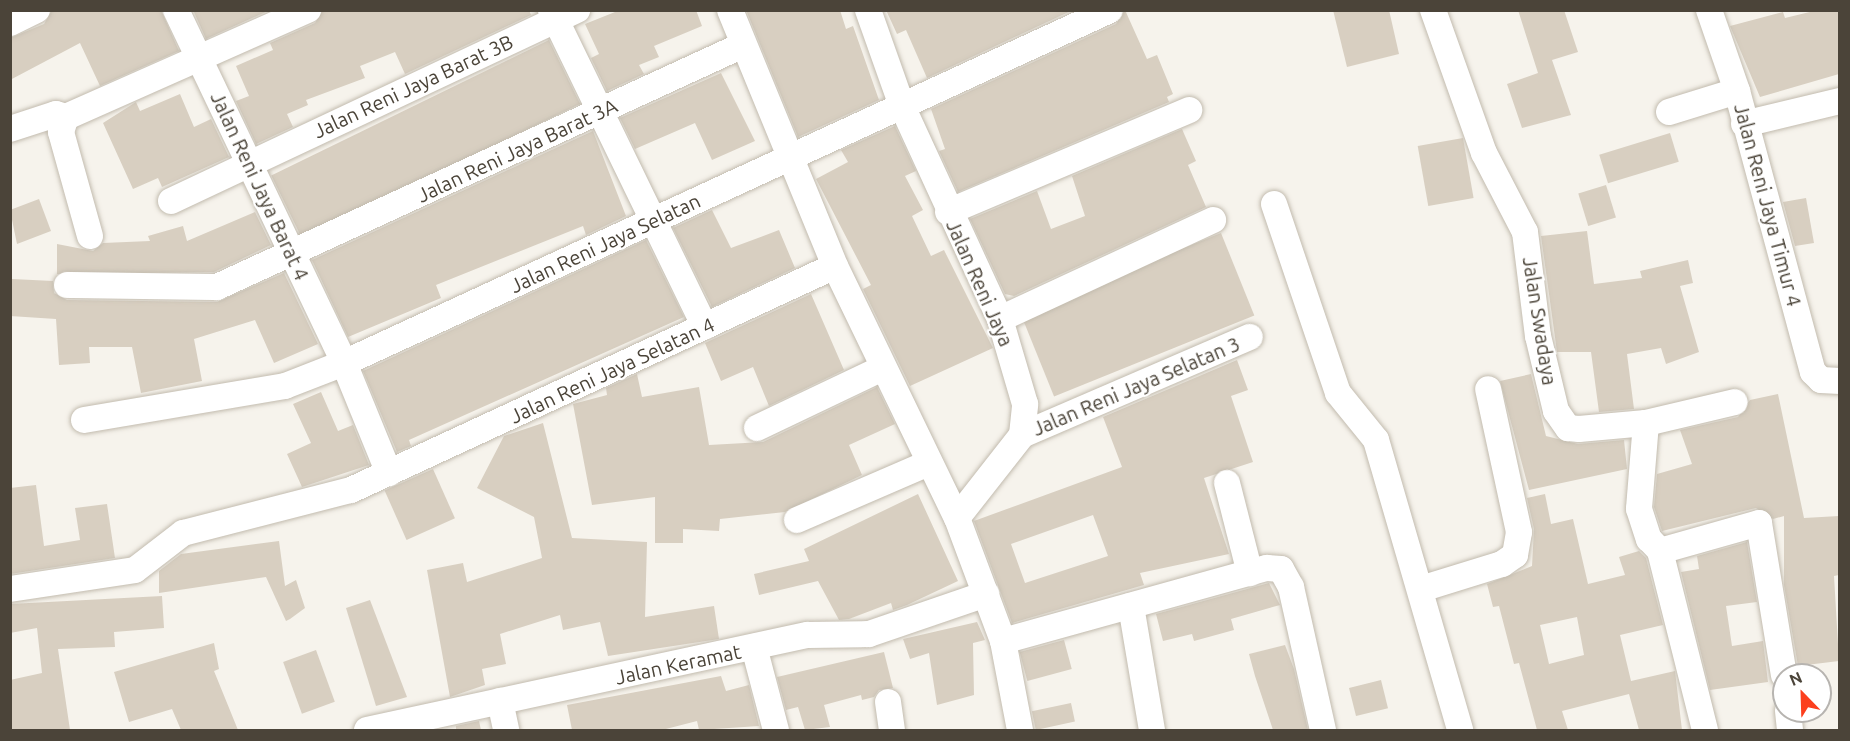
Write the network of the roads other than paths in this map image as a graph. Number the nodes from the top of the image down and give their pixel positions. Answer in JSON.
{"nodes":[{"id":1,"x":37,"y":10,"type":"edge"},
{"id":2,"x":176,"y":10,"type":"edge"},
{"id":3,"x":308,"y":10,"type":"edge"},
{"id":4,"x":730,"y":10,"type":"edge"},
{"id":5,"x":868,"y":10,"type":"edge"},
{"id":6,"x":1110,"y":10,"type":"edge"},
{"id":7,"x":1432,"y":10,"type":"edge"},
{"id":8,"x":1717,"y":12,"type":"edge"},
{"id":9,"x":561,"y":14,"type":"edge"},
{"id":10,"x":10,"y":23,"type":"edge"},
{"id":11,"x":743,"y":45,"type":"junction"},
{"id":12,"x":201,"y":60,"type":"junction"},
{"id":13,"x":1737,"y":91,"type":"junction"},
{"id":14,"x":1839,"y":101,"type":"edge"},
{"id":15,"x":902,"y":106,"type":"junction"},
{"id":16,"x":1190,"y":110,"type":"dead end"},
{"id":17,"x":601,"y":111,"type":"junction"},
{"id":18,"x":1669,"y":112,"type":"dead end"},
{"id":19,"x":66,"y":117,"type":"junction"},
{"id":20,"x":1744,"y":124,"type":"junction"},
{"id":21,"x":10,"y":129,"type":"edge"},
{"id":22,"x":788,"y":158,"type":"junction"},
{"id":23,"x":249,"y":161,"type":"junction"},
{"id":24,"x":171,"y":201,"type":"dead end"},
{"id":25,"x":1274,"y":204,"type":"dead end"},
{"id":26,"x":948,"y":212,"type":"junction"},
{"id":27,"x":1213,"y":220,"type":"dead end"},
{"id":28,"x":655,"y":221,"type":"junction"},
{"id":29,"x":90,"y":236,"type":"dead end"},
{"id":30,"x":291,"y":253,"type":"junction"},
{"id":31,"x":835,"y":266,"type":"junction"},
{"id":32,"x":67,"y":285,"type":"dead end"},
{"id":33,"x":1000,"y":319,"type":"junction"},
{"id":34,"x":705,"y":327,"type":"junction"},
{"id":35,"x":1250,"y":337,"type":"dead end"},
{"id":36,"x":344,"y":363,"type":"junction"},
{"id":37,"x":883,"y":368,"type":"junction"},
{"id":38,"x":1839,"y":381,"type":"edge"},
{"id":39,"x":1488,"y":388,"type":"dead end"},
{"id":40,"x":1735,"y":402,"type":"dead end"},
{"id":41,"x":84,"y":420,"type":"dead end"},
{"id":42,"x":1646,"y":423,"type":"junction"},
{"id":43,"x":757,"y":428,"type":"dead end"},
{"id":44,"x":1022,"y":435,"type":"junction"},
{"id":45,"x":929,"y":464,"type":"junction"},
{"id":46,"x":389,"y":473,"type":"junction"},
{"id":47,"x":1227,"y":483,"type":"dead end"},
{"id":48,"x":957,"y":518,"type":"junction"},
{"id":49,"x":797,"y":520,"type":"dead end"},
{"id":50,"x":1660,"y":551,"type":"junction"},
{"id":51,"x":1250,"y":573,"type":"junction"},
{"id":52,"x":10,"y":589,"type":"edge"},
{"id":53,"x":1421,"y":589,"type":"junction"},
{"id":54,"x":986,"y":594,"type":"junction"},
{"id":55,"x":1131,"y":606,"type":"junction"},
{"id":56,"x":1003,"y":641,"type":"junction"},
{"id":57,"x":754,"y":647,"type":"junction"},
{"id":58,"x":1782,"y":663,"type":"edge"},
{"id":59,"x":500,"y":701,"type":"junction"},
{"id":60,"x":888,"y":702,"type":"dead end"},
{"id":61,"x":368,"y":730,"type":"edge"},
{"id":62,"x":506,"y":730,"type":"edge"},
{"id":63,"x":776,"y":730,"type":"edge"},
{"id":64,"x":892,"y":730,"type":"edge"},
{"id":65,"x":1020,"y":730,"type":"edge"},
{"id":66,"x":1152,"y":730,"type":"edge"},
{"id":67,"x":1323,"y":730,"type":"edge"},
{"id":68,"x":1460,"y":730,"type":"edge"},
{"id":69,"x":1706,"y":730,"type":"edge"}],
"edges":[{"from":1,"to":10,"type":"street"},
{"from":2,"to":12,"type":"street","name":"Jalan Reni Jaya Barat 4"},
{"from":3,"to":12,"type":"street"},
{"from":4,"to":11,"type":"street"},
{"from":5,"to":15,"type":"street","name":"Jalan Reni Jaya"},
{"from":6,"to":15,"type":"street","name":"Jalan Reni Jaya Selatan"},
{"from":7,"to":42,"type":"street","name":"Jalan Swadaya"},
{"from":8,"to":13,"type":"street","name":"Jalan Reni Jaya Timur 4"},
{"from":9,"to":17,"type":"street"},
{"from":9,"to":23,"type":"street","name":"Jalan Reni Jaya Barat 3B"},
{"from":11,"to":17,"type":"street","name":"Jalan Reni Jaya Barat 3A"},
{"from":11,"to":22,"type":"street"},
{"from":12,"to":19,"type":"street"},
{"from":12,"to":23,"type":"street","name":"Jalan Reni Jaya Barat 4"},
{"from":13,"to":18,"type":"street"},
{"from":13,"to":20,"type":"street","name":"Jalan Reni Jaya Timur 4"},
{"from":14,"to":20,"type":"street"},
{"from":15,"to":22,"type":"street","name":"Jalan Reni Jaya Selatan"},
{"from":15,"to":26,"type":"street","name":"Jalan Reni Jaya"},
{"from":16,"to":26,"type":"street"},
{"from":17,"to":28,"type":"street"},
{"from":17,"to":30,"type":"street","name":"Jalan Reni Jaya Barat 3A"},
{"from":19,"to":21,"type":"street"},
{"from":19,"to":29,"type":"street"},
{"from":20,"to":38,"type":"street","name":"Jalan Reni Jaya Timur 4"},
{"from":22,"to":28,"type":"street","name":"Jalan Reni Jaya Selatan"},
{"from":22,"to":31,"type":"street"},
{"from":23,"to":24,"type":"street","name":"Jalan Reni Jaya Barat 3B"},
{"from":23,"to":30,"type":"street","name":"Jalan Reni Jaya Barat 4"},
{"from":25,"to":53,"type":"street"},
{"from":26,"to":33,"type":"street","name":"Jalan Reni Jaya"},
{"from":27,"to":33,"type":"street"},
{"from":28,"to":34,"type":"street"},
{"from":28,"to":36,"type":"street","name":"Jalan Reni Jaya Selatan"},
{"from":30,"to":32,"type":"street","name":"Jalan Reni Jaya Barat 3A"},
{"from":30,"to":36,"type":"street","name":"Jalan Reni Jaya Barat 4"},
{"from":31,"to":34,"type":"street","name":"Jalan Reni Jaya Selatan 4"},
{"from":31,"to":37,"type":"street"},
{"from":33,"to":44,"type":"street","name":"Jalan Reni Jaya"},
{"from":34,"to":46,"type":"street","name":"Jalan Reni Jaya Selatan 4"},
{"from":35,"to":44,"type":"street","name":"Jalan Reni Jaya Selatan 3"},
{"from":36,"to":41,"type":"street","name":"Jalan Reni Jaya Selatan"},
{"from":36,"to":46,"type":"street","name":"Jalan Reni Jaya Barat 4"},
{"from":37,"to":43,"type":"street"},
{"from":37,"to":45,"type":"street"},
{"from":39,"to":53,"type":"street"},
{"from":40,"to":42,"type":"street"},
{"from":42,"to":50,"type":"street"},
{"from":44,"to":48,"type":"street"},
{"from":45,"to":48,"type":"street"},
{"from":45,"to":49,"type":"street"},
{"from":46,"to":52,"type":"street","name":"Jalan Reni Jaya Selatan 4"},
{"from":47,"to":51,"type":"street"},
{"from":48,"to":54,"type":"street"},
{"from":50,"to":58,"type":"street"},
{"from":50,"to":69,"type":"street"},
{"from":51,"to":55,"type":"street"},
{"from":51,"to":67,"type":"street"},
{"from":53,"to":68,"type":"street"},
{"from":54,"to":56,"type":"street"},
{"from":54,"to":57,"type":"street","name":"Jalan Keramat"},
{"from":55,"to":56,"type":"street"},
{"from":55,"to":66,"type":"street"},
{"from":56,"to":65,"type":"street"},
{"from":57,"to":59,"type":"street","name":"Jalan Keramat"},
{"from":57,"to":63,"type":"street"},
{"from":59,"to":61,"type":"street","name":"Jalan Keramat"},
{"from":59,"to":62,"type":"street"},
{"from":60,"to":64,"type":"street"}]}
